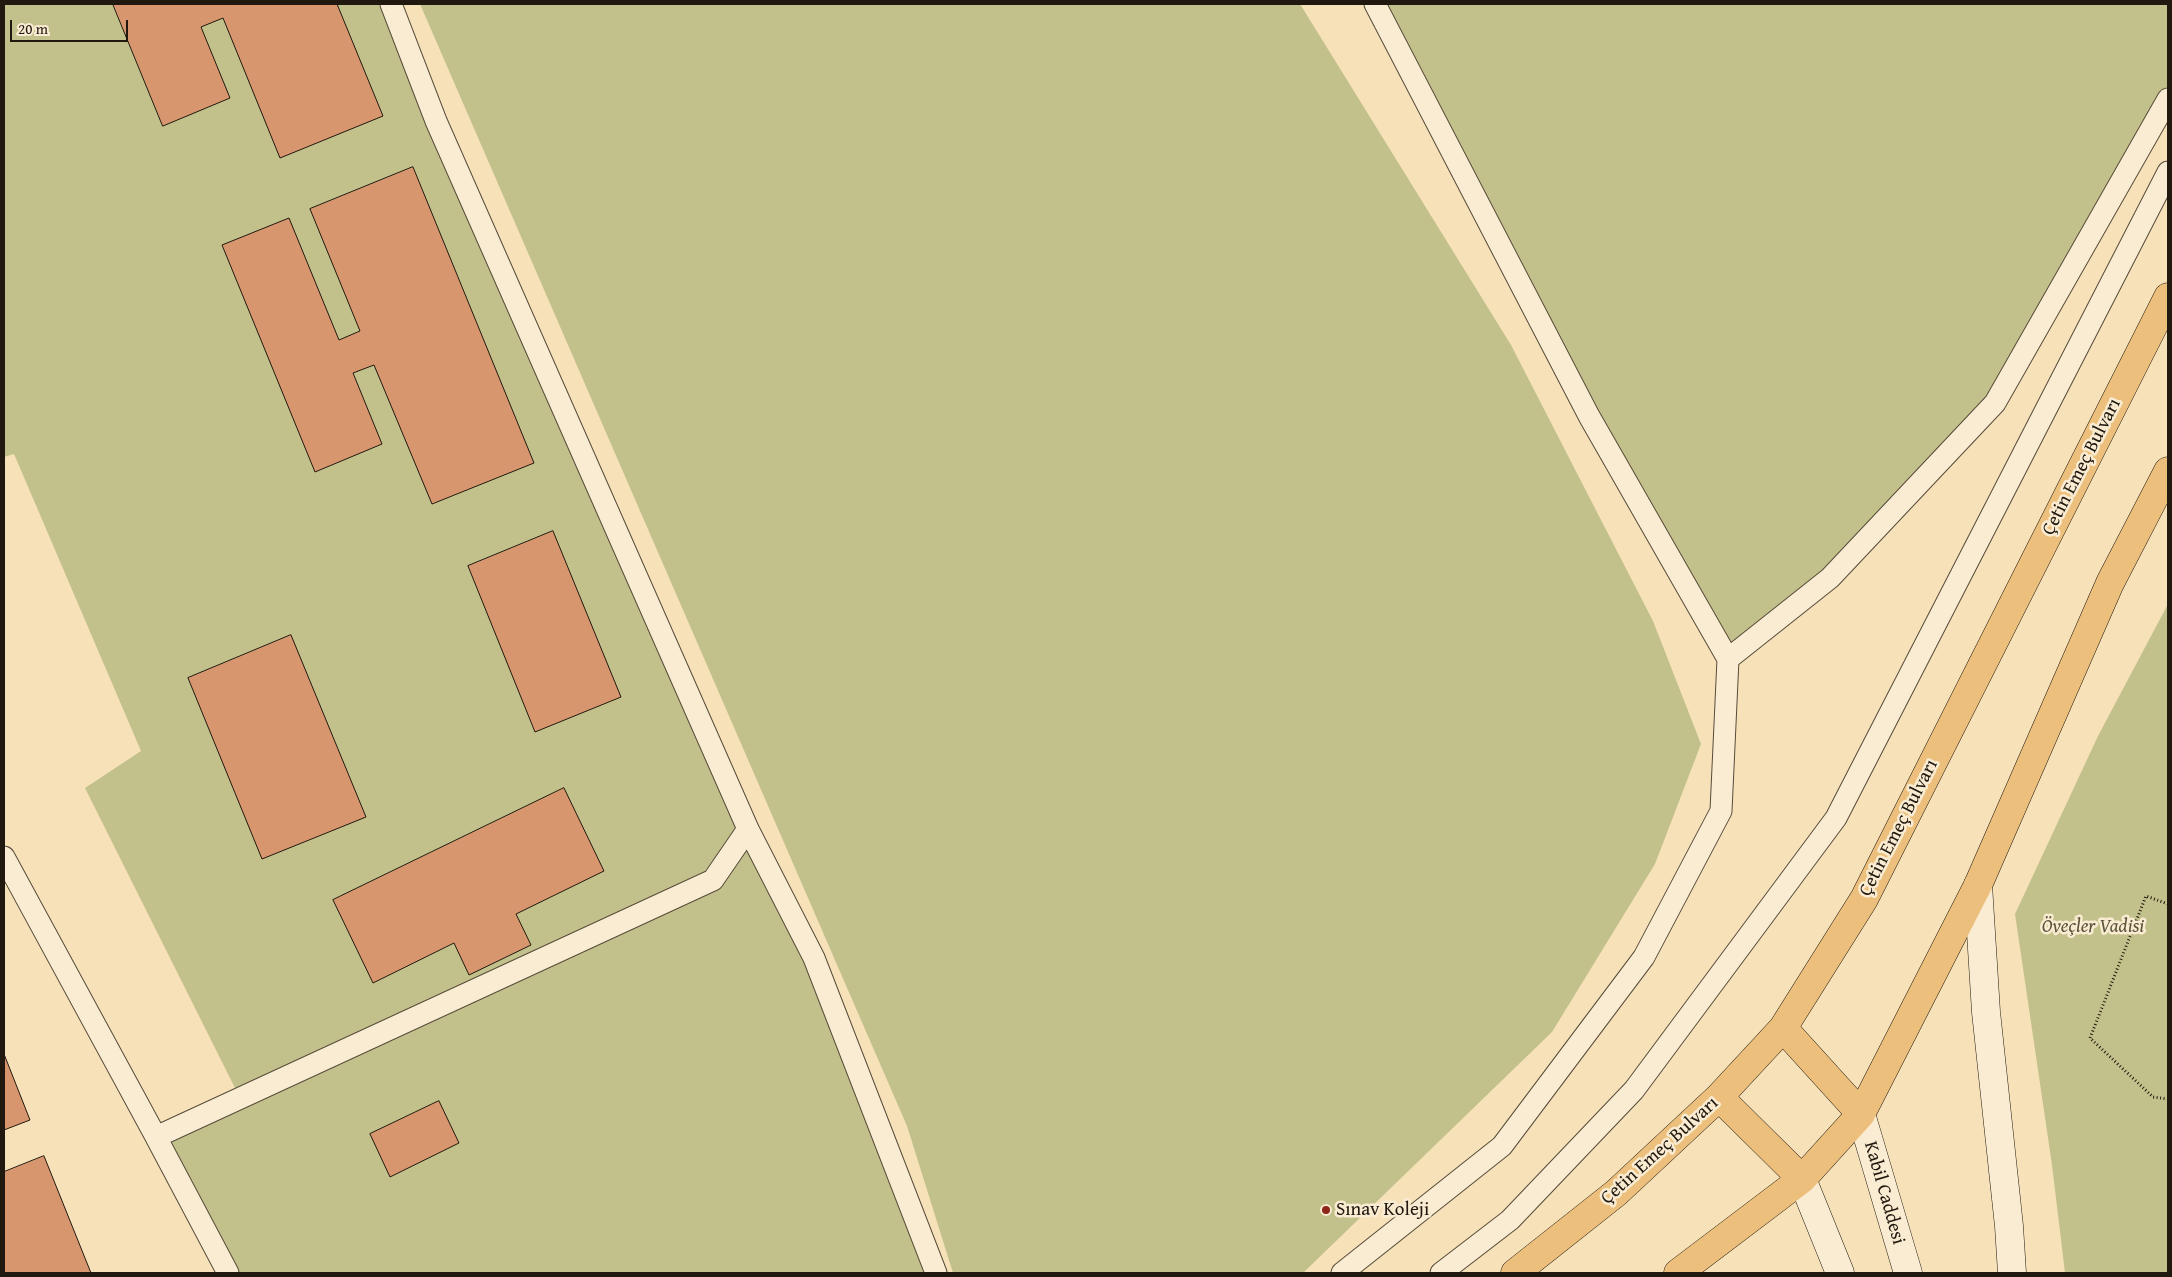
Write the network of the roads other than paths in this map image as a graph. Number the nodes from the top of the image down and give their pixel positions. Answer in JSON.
{"nodes":[{"id":1,"x":391,"y":4,"type":"edge"},
{"id":2,"x":1375,"y":4,"type":"edge"},
{"id":3,"x":2168,"y":99,"type":"edge"},
{"id":4,"x":2168,"y":172,"type":"edge"},
{"id":5,"x":2168,"y":297,"type":"edge"},
{"id":6,"x":2168,"y":471,"type":"edge"},
{"id":7,"x":1728,"y":659,"type":"junction"},
{"id":8,"x":748,"y":829,"type":"junction"},
{"id":9,"x":4,"y":856,"type":"edge"},
{"id":10,"x":1978,"y":885,"type":"junction"},
{"id":11,"x":1783,"y":1028,"type":"junction"},
{"id":12,"x":1719,"y":1098,"type":"junction"},
{"id":13,"x":1861,"y":1114,"type":"junction"},
{"id":14,"x":156,"y":1137,"type":"junction"},
{"id":15,"x":1802,"y":1179,"type":"junction"},
{"id":16,"x":228,"y":1273,"type":"edge"},
{"id":17,"x":936,"y":1273,"type":"edge"},
{"id":18,"x":1342,"y":1273,"type":"edge"},
{"id":19,"x":1441,"y":1273,"type":"edge"},
{"id":20,"x":1515,"y":1273,"type":"edge"},
{"id":21,"x":1678,"y":1273,"type":"edge"},
{"id":22,"x":1840,"y":1273,"type":"edge"},
{"id":23,"x":1908,"y":1273,"type":"edge"},
{"id":24,"x":2012,"y":1273,"type":"edge"}],
"edges":[{"from":1,"to":8,"type":"lane"},
{"from":2,"to":7,"type":"lane"},
{"from":3,"to":7,"type":"lane"},
{"from":4,"to":19,"type":"lane"},
{"from":5,"to":11,"type":"main road","name":"Çetin Emeç Bulvarı"},
{"from":6,"to":10,"type":"main road"},
{"from":7,"to":18,"type":"lane"},
{"from":8,"to":14,"type":"lane"},
{"from":8,"to":17,"type":"lane"},
{"from":9,"to":14,"type":"lane"},
{"from":10,"to":13,"type":"main road"},
{"from":10,"to":24,"type":"main road"},
{"from":11,"to":12,"type":"main road","name":"Çetin Emeç Bulvarı"},
{"from":11,"to":13,"type":"main road"},
{"from":12,"to":15,"type":"main road"},
{"from":12,"to":20,"type":"main road","name":"Çetin Emeç Bulvarı"},
{"from":13,"to":15,"type":"main road"},
{"from":13,"to":23,"type":"main road","name":"Kabil Caddesi"},
{"from":14,"to":16,"type":"lane"},
{"from":15,"to":21,"type":"main road"},
{"from":15,"to":22,"type":"main road"}]}
